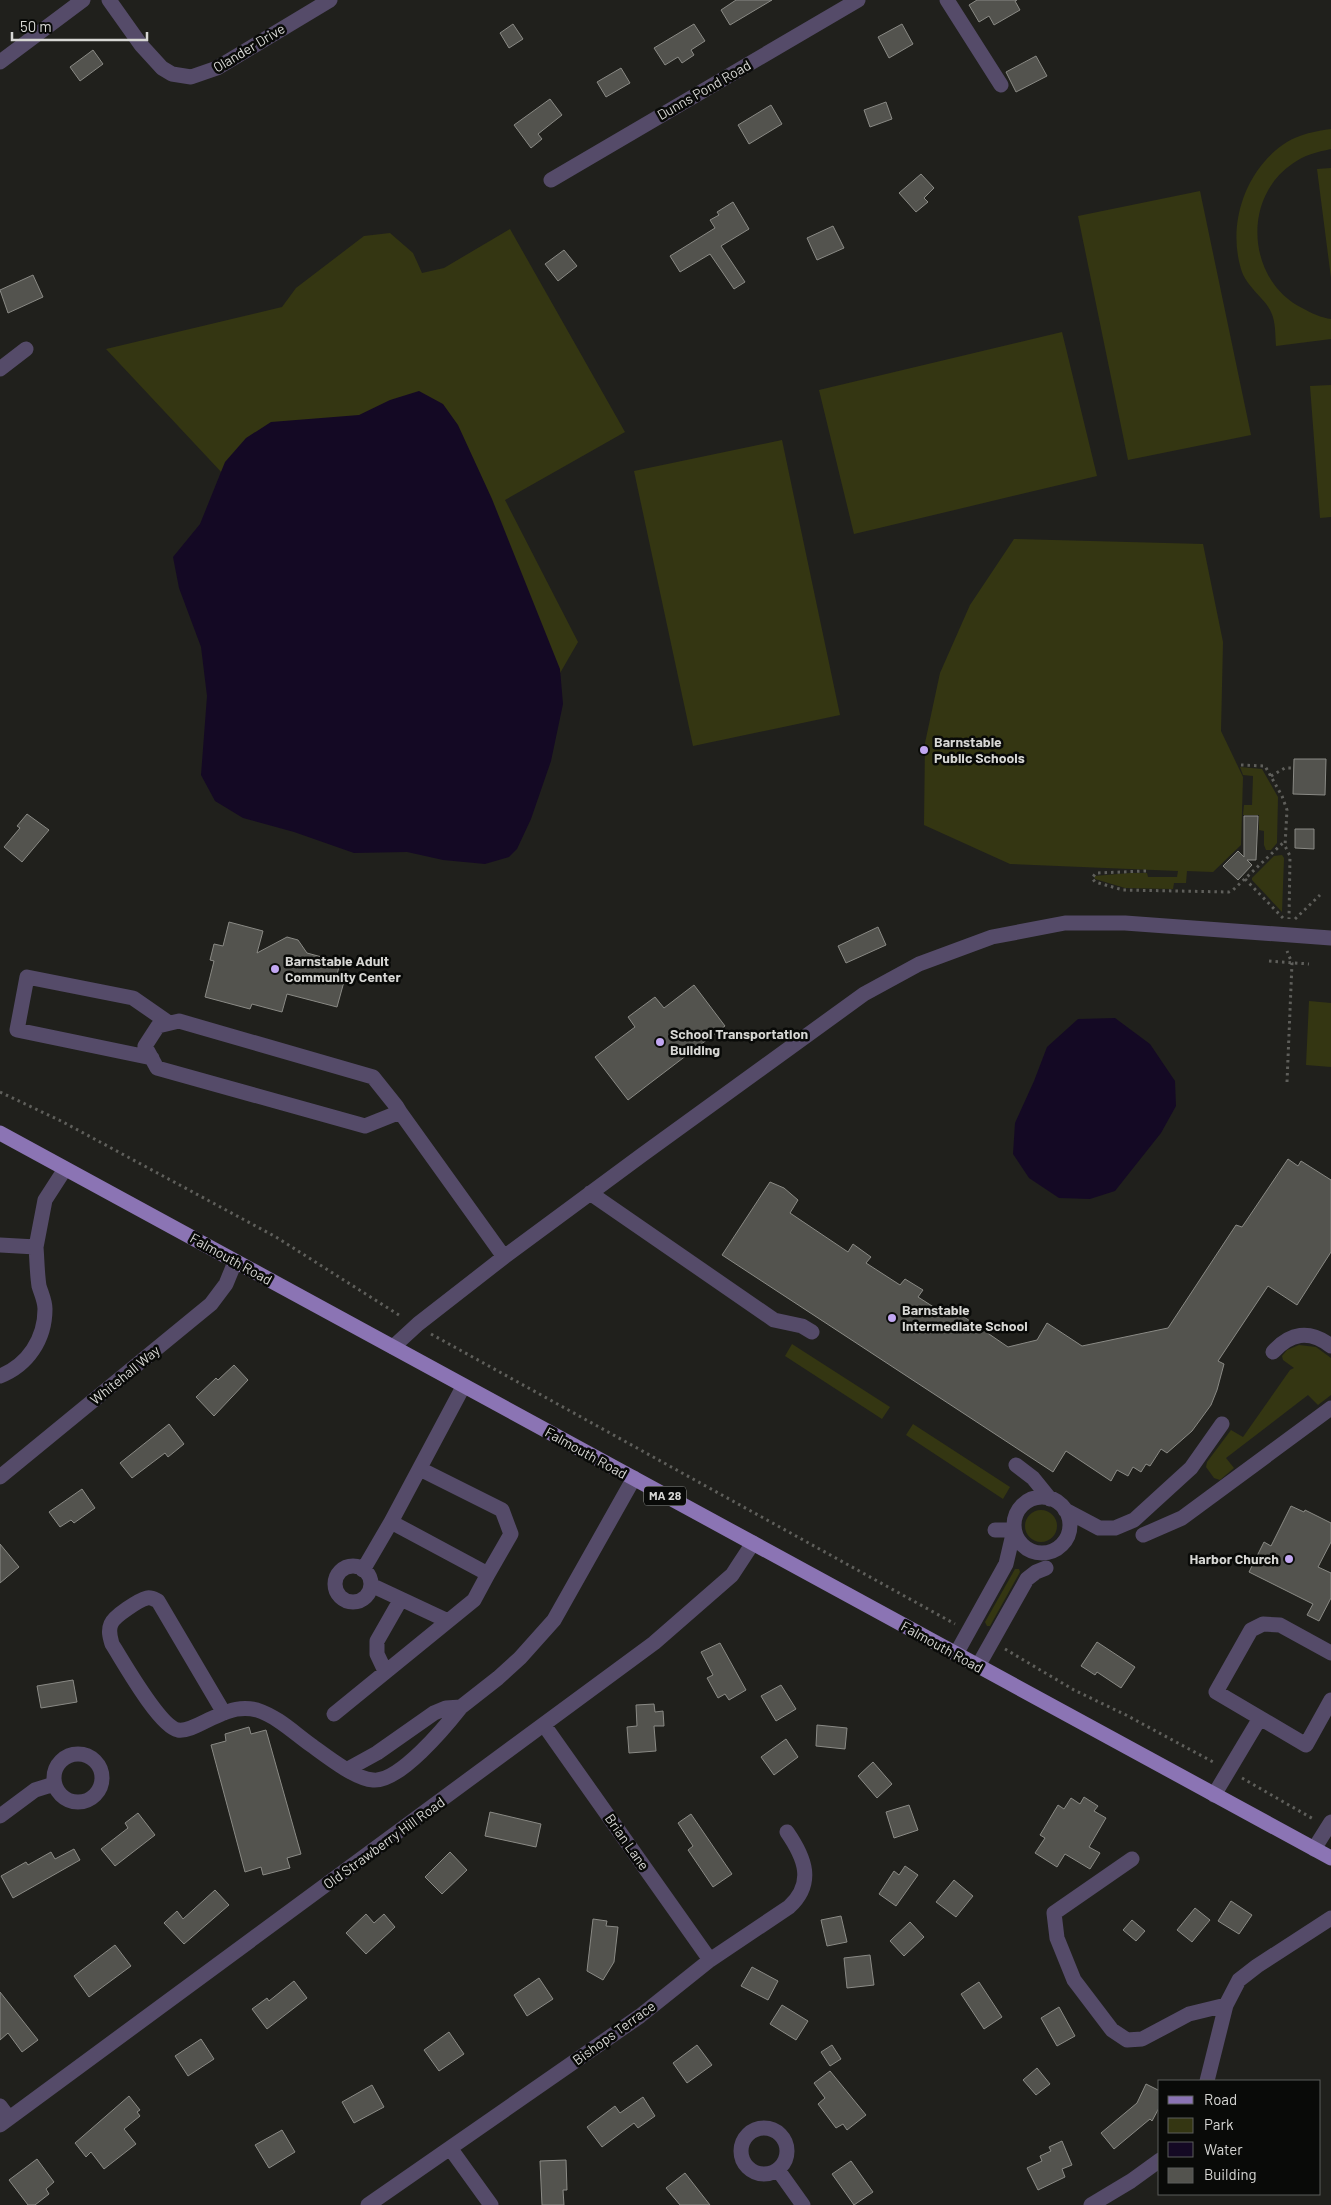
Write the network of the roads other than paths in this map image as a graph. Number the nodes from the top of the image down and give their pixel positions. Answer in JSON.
{"nodes":[{"id":1,"x":83,"y":0,"type":"edge"},
{"id":2,"x":109,"y":0,"type":"edge"},
{"id":3,"x":330,"y":0,"type":"edge"},
{"id":4,"x":858,"y":0,"type":"edge"},
{"id":5,"x":947,"y":0,"type":"edge"},
{"id":6,"x":0,"y":62,"type":"edge"},
{"id":7,"x":1001,"y":86,"type":"dead end"},
{"id":8,"x":551,"y":180,"type":"dead end"},
{"id":9,"x":26,"y":349,"type":"dead end"},
{"id":10,"x":0,"y":369,"type":"edge"},
{"id":11,"x":1331,"y":938,"type":"edge"},
{"id":12,"x":169,"y":1024,"type":"junction"},
{"id":13,"x":152,"y":1058,"type":"junction"},
{"id":14,"x":400,"y":1112,"type":"junction"},
{"id":15,"x":0,"y":1133,"type":"edge"},
{"id":16,"x":65,"y":1169,"type":"junction"},
{"id":17,"x":590,"y":1193,"type":"junction"},
{"id":18,"x":0,"y":1245,"type":"edge"},
{"id":19,"x":36,"y":1246,"type":"junction"},
{"id":20,"x":504,"y":1257,"type":"junction"},
{"id":21,"x":235,"y":1262,"type":"junction"},
{"id":22,"x":812,"y":1332,"type":"dead end"},
{"id":23,"x":1331,"y":1346,"type":"edge"},
{"id":24,"x":393,"y":1347,"type":"junction"},
{"id":25,"x":1273,"y":1352,"type":"dead end"},
{"id":26,"x":0,"y":1376,"type":"edge"},
{"id":27,"x":463,"y":1387,"type":"junction"},
{"id":28,"x":1331,"y":1408,"type":"edge"},
{"id":29,"x":1222,"y":1424,"type":"dead end"},
{"id":30,"x":1016,"y":1466,"type":"dead end"},
{"id":31,"x":420,"y":1469,"type":"junction"},
{"id":32,"x":0,"y":1477,"type":"edge"},
{"id":33,"x":634,"y":1478,"type":"junction"},
{"id":34,"x":1050,"y":1499,"type":"junction"},
{"id":35,"x":1065,"y":1510,"type":"junction"},
{"id":36,"x":391,"y":1522,"type":"junction"},
{"id":37,"x":995,"y":1530,"type":"dead end"},
{"id":38,"x":1014,"y":1530,"type":"junction"},
{"id":39,"x":1143,"y":1535,"type":"dead end"},
{"id":40,"x":753,"y":1543,"type":"junction"},
{"id":41,"x":1057,"y":1549,"type":"junction"},
{"id":42,"x":363,"y":1570,"type":"junction"},
{"id":43,"x":488,"y":1574,"type":"junction"},
{"id":44,"x":371,"y":1585,"type":"junction"},
{"id":45,"x":401,"y":1599,"type":"junction"},
{"id":46,"x":448,"y":1621,"type":"junction"},
{"id":47,"x":1331,"y":1653,"type":"edge"},
{"id":48,"x":956,"y":1654,"type":"junction"},
{"id":49,"x":978,"y":1666,"type":"junction"},
{"id":50,"x":385,"y":1671,"type":"junction"},
{"id":51,"x":1331,"y":1700,"type":"edge"},
{"id":52,"x":461,"y":1707,"type":"junction"},
{"id":53,"x":224,"y":1712,"type":"junction"},
{"id":54,"x":334,"y":1714,"type":"dead end"},
{"id":55,"x":1260,"y":1718,"type":"junction"},
{"id":56,"x":544,"y":1725,"type":"junction"},
{"id":57,"x":348,"y":1769,"type":"junction"},
{"id":58,"x":54,"y":1784,"type":"dead end"},
{"id":59,"x":1214,"y":1795,"type":"junction"},
{"id":60,"x":0,"y":1816,"type":"edge"},
{"id":61,"x":1330,"y":1825,"type":"edge"},
{"id":62,"x":787,"y":1832,"type":"dead end"},
{"id":63,"x":1314,"y":1849,"type":"junction"},
{"id":64,"x":1331,"y":1858,"type":"edge"},
{"id":65,"x":1132,"y":1859,"type":"dead end"},
{"id":66,"x":1331,"y":1918,"type":"edge"},
{"id":67,"x":710,"y":1960,"type":"junction"},
{"id":68,"x":1226,"y":2005,"type":"junction"},
{"id":69,"x":1207,"y":2080,"type":"edge"},
{"id":70,"x":3,"y":2116,"type":"edge"},
{"id":71,"x":450,"y":2148,"type":"junction"},
{"id":72,"x":1158,"y":2161,"type":"edge"},
{"id":73,"x":778,"y":2170,"type":"dead end"},
{"id":74,"x":368,"y":2205,"type":"edge"},
{"id":75,"x":491,"y":2205,"type":"edge"},
{"id":76,"x":804,"y":2205,"type":"edge"},
{"id":77,"x":1091,"y":2205,"type":"edge"}],
"edges":[{"from":1,"to":6,"type":"street"},
{"from":2,"to":3,"type":"street","name":"Olander Drive"},
{"from":4,"to":8,"type":"street","name":"Dunns Pond Road"},
{"from":5,"to":7,"type":"street"},
{"from":9,"to":10,"type":"street"},
{"from":11,"to":17,"type":"street"},
{"from":12,"to":13,"type":"street"},
{"from":12,"to":13,"type":"street"},
{"from":12,"to":14,"type":"street"},
{"from":13,"to":14,"type":"street"},
{"from":14,"to":20,"type":"street"},
{"from":15,"to":16,"type":"main road","name":"Falmouth Road","number":"MA 28"},
{"from":16,"to":19,"type":"street"},
{"from":16,"to":21,"type":"main road","name":"Falmouth Road","number":"MA 28"},
{"from":17,"to":20,"type":"street"},
{"from":17,"to":22,"type":"street"},
{"from":18,"to":19,"type":"street"},
{"from":19,"to":26,"type":"street"},
{"from":20,"to":24,"type":"street"},
{"from":21,"to":24,"type":"main road","name":"Falmouth Road","number":"MA 28"},
{"from":21,"to":32,"type":"street","name":"Whitehall Way"},
{"from":23,"to":25,"type":"street"},
{"from":24,"to":27,"type":"main road","name":"Falmouth Road","number":"MA 28"},
{"from":27,"to":31,"type":"street"},
{"from":27,"to":33,"type":"main road","name":"Falmouth Road","number":"MA 28"},
{"from":28,"to":39,"type":"street"},
{"from":29,"to":35,"type":"street"},
{"from":30,"to":34,"type":"street"},
{"from":31,"to":36,"type":"street"},
{"from":31,"to":43,"type":"street"},
{"from":33,"to":40,"type":"main road","name":"Falmouth Road","number":"MA 28"},
{"from":33,"to":52,"type":"street"},
{"from":34,"to":35,"type":"street"},
{"from":34,"to":38,"type":"street"},
{"from":35,"to":41,"type":"street"},
{"from":36,"to":42,"type":"street"},
{"from":36,"to":43,"type":"street"},
{"from":37,"to":38,"type":"street"},
{"from":38,"to":41,"type":"street"},
{"from":38,"to":48,"type":"street"},
{"from":40,"to":48,"type":"main road","name":"Falmouth Road","number":"MA 28"},
{"from":40,"to":56,"type":"street","name":"Old Strawberry Hill Road"},
{"from":41,"to":49,"type":"street"},
{"from":42,"to":44,"type":"street"},
{"from":42,"to":44,"type":"street"},
{"from":43,"to":46,"type":"street"},
{"from":44,"to":45,"type":"street"},
{"from":45,"to":46,"type":"street"},
{"from":45,"to":50,"type":"street"},
{"from":46,"to":50,"type":"street"},
{"from":47,"to":55,"type":"street"},
{"from":48,"to":49,"type":"main road","name":"Falmouth Road","number":"MA 28"},
{"from":49,"to":59,"type":"main road","name":"Falmouth Road","number":"MA 28"},
{"from":50,"to":54,"type":"street"},
{"from":51,"to":55,"type":"street"},
{"from":52,"to":57,"type":"street"},
{"from":52,"to":57,"type":"street"},
{"from":53,"to":53,"type":"street"},
{"from":53,"to":57,"type":"street"},
{"from":55,"to":59,"type":"street"},
{"from":56,"to":67,"type":"street","name":"Brian Lane"},
{"from":56,"to":70,"type":"street","name":"Old Strawberry Hill Road"},
{"from":58,"to":60,"type":"street"},
{"from":59,"to":63,"type":"main road","name":"Falmouth Road","number":"MA 28"},
{"from":61,"to":63,"type":"street"},
{"from":62,"to":67,"type":"street","name":"Bishops Terrace"},
{"from":63,"to":64,"type":"main road","name":"Falmouth Road","number":"MA 28"},
{"from":65,"to":68,"type":"street"},
{"from":66,"to":68,"type":"street"},
{"from":67,"to":71,"type":"street","name":"Bishops Terrace"},
{"from":68,"to":69,"type":"street"},
{"from":71,"to":74,"type":"street","name":"Bishops Terrace"},
{"from":71,"to":75,"type":"street"},
{"from":72,"to":77,"type":"street"},
{"from":73,"to":76,"type":"street"}]}
